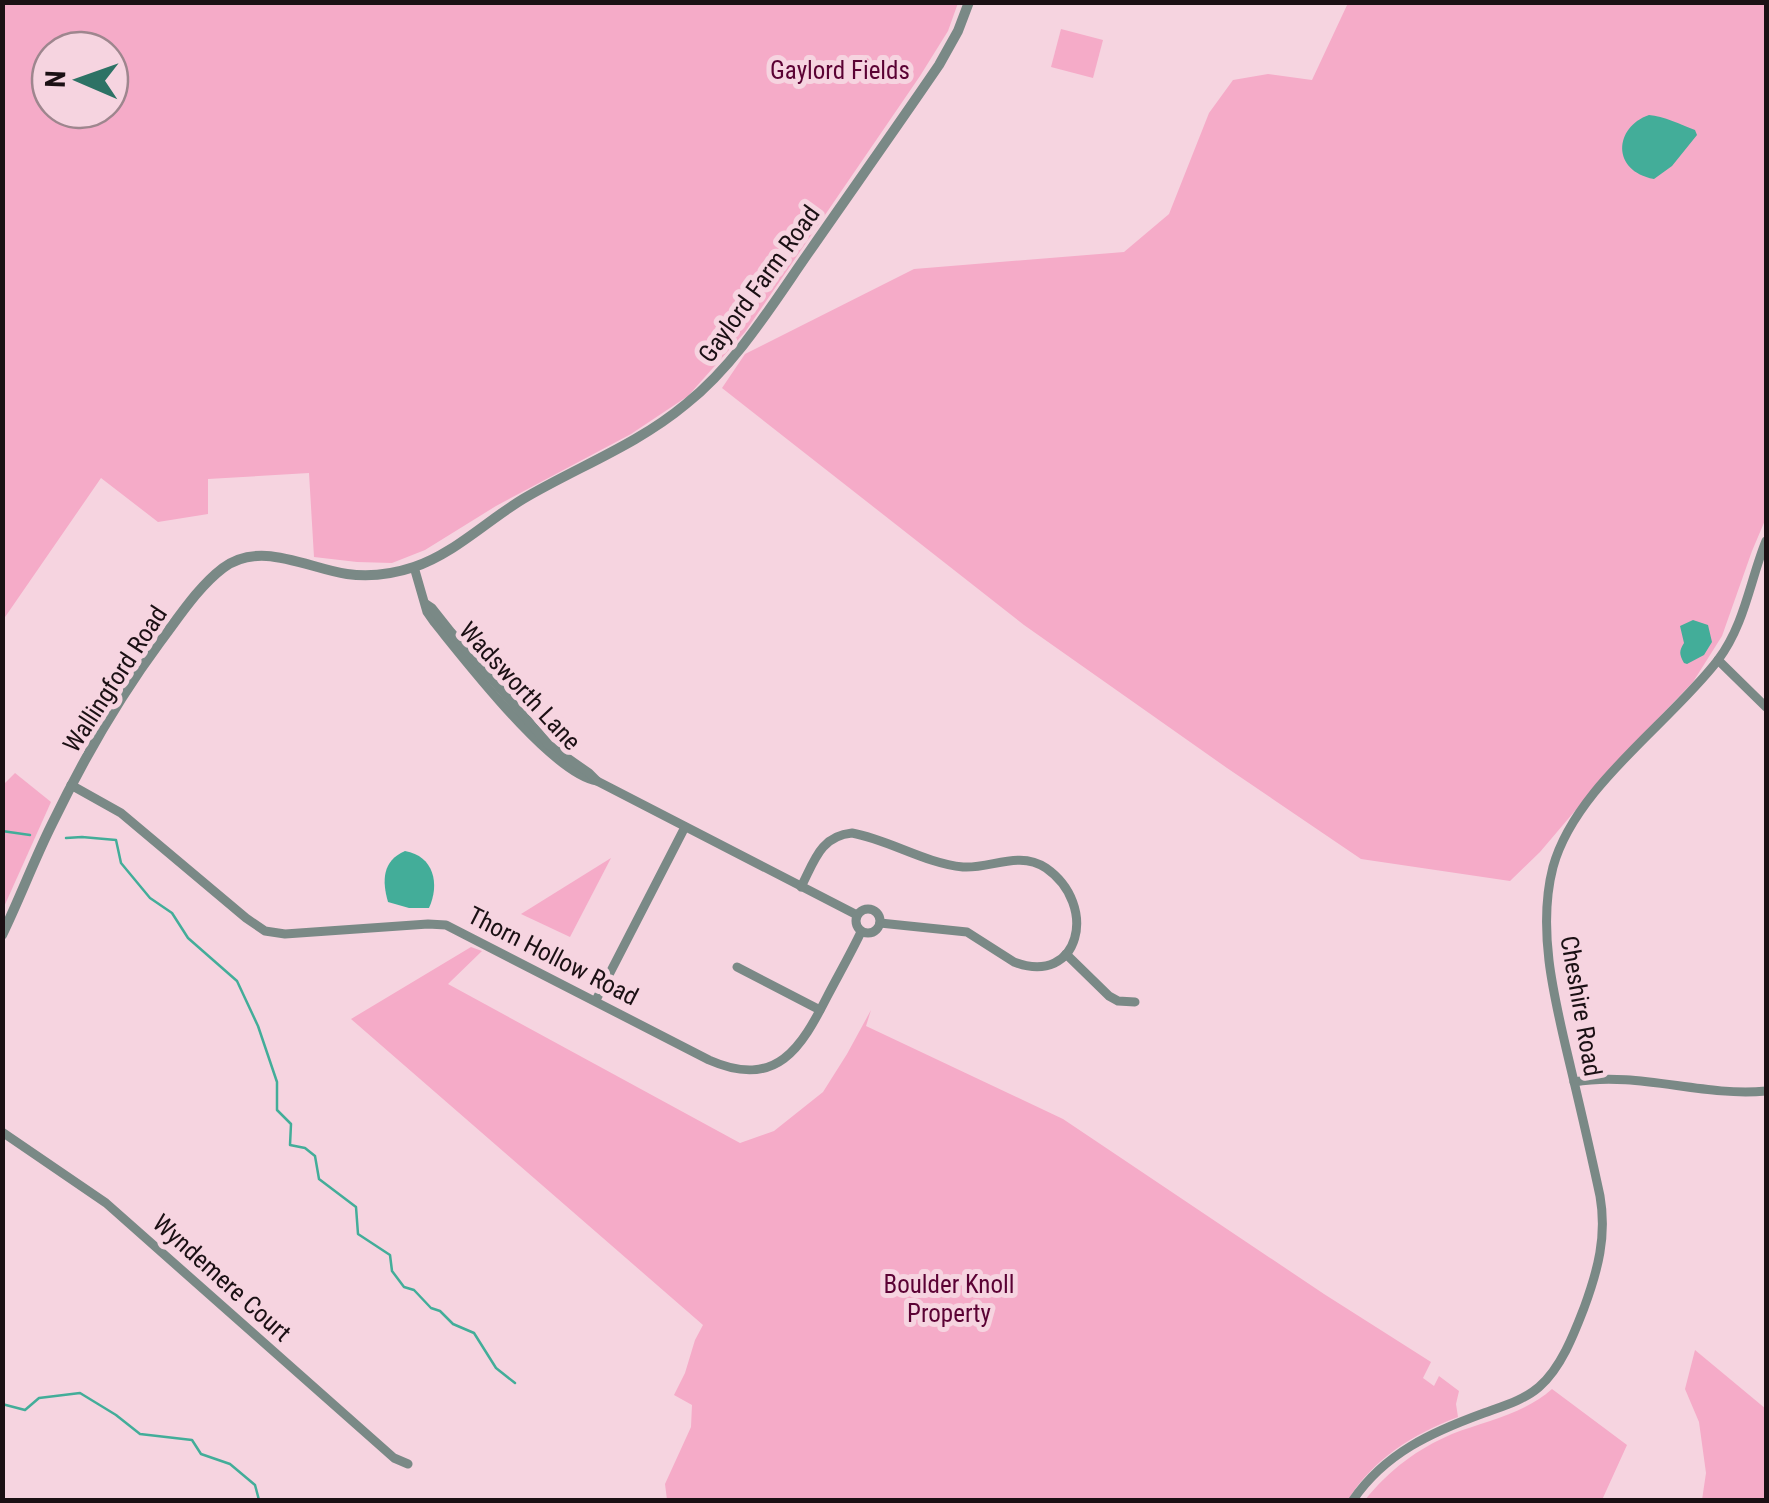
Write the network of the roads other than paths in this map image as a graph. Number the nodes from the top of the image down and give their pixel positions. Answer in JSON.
{"nodes":[{"id":1,"x":969,"y":2,"type":"edge"},
{"id":2,"x":1766,"y":540,"type":"edge"},
{"id":3,"x":283,"y":559,"type":"joint"},
{"id":4,"x":414,"y":567,"type":"junction"},
{"id":5,"x":1718,"y":660,"type":"junction"},
{"id":6,"x":1766,"y":707,"type":"edge"},
{"id":7,"x":71,"y":786,"type":"junction"},
{"id":8,"x":685,"y":827,"type":"junction"},
{"id":9,"x":801,"y":887,"type":"junction"},
{"id":10,"x":857,"y":915,"type":"junction"},
{"id":11,"x":880,"y":923,"type":"junction"},
{"id":12,"x":861,"y":932,"type":"junction"},
{"id":13,"x":2,"y":935,"type":"edge"},
{"id":14,"x":1066,"y":954,"type":"junction"},
{"id":15,"x":738,"y":967,"type":"dead end"},
{"id":16,"x":596,"y":1000,"type":"junction"},
{"id":17,"x":1134,"y":1002,"type":"dead end"},
{"id":18,"x":820,"y":1010,"type":"junction"},
{"id":19,"x":1574,"y":1082,"type":"junction"},
{"id":20,"x":1766,"y":1091,"type":"edge"},
{"id":21,"x":2,"y":1132,"type":"edge"},
{"id":22,"x":408,"y":1464,"type":"dead end"},
{"id":23,"x":1353,"y":1500,"type":"edge"}],
"edges":[{"from":1,"to":4,"type":"street","name":"Gaylord Farm Road"},
{"from":2,"to":5,"type":"street","name":"Cheshire Road"},
{"from":3,"to":4,"type":"street","name":"Gaylord Farm Road"},
{"from":3,"to":7,"type":"street","name":"Wallingford Road"},
{"from":4,"to":8,"type":"street","name":"Wadsworth Lane"},
{"from":5,"to":6,"type":"street"},
{"from":5,"to":19,"type":"street","name":"Cheshire Road"},
{"from":7,"to":13,"type":"street","name":"Wallingford Road"},
{"from":7,"to":16,"type":"street","name":"Thorn Hollow Road"},
{"from":8,"to":9,"type":"street","name":"Wadsworth Lane"},
{"from":8,"to":16,"type":"street"},
{"from":9,"to":10,"type":"street","name":"Wadsworth Lane"},
{"from":9,"to":14,"type":"street"},
{"from":10,"to":11,"type":"street"},
{"from":10,"to":12,"type":"street"},
{"from":11,"to":12,"type":"street"},
{"from":11,"to":14,"type":"street"},
{"from":12,"to":18,"type":"street","name":"Thorn Hollow Road"},
{"from":14,"to":17,"type":"street"},
{"from":15,"to":18,"type":"street"},
{"from":16,"to":18,"type":"street","name":"Thorn Hollow Road"},
{"from":19,"to":20,"type":"street"},
{"from":19,"to":23,"type":"street","name":"Cheshire Road"},
{"from":21,"to":22,"type":"street","name":"Wyndemere Court"}]}
